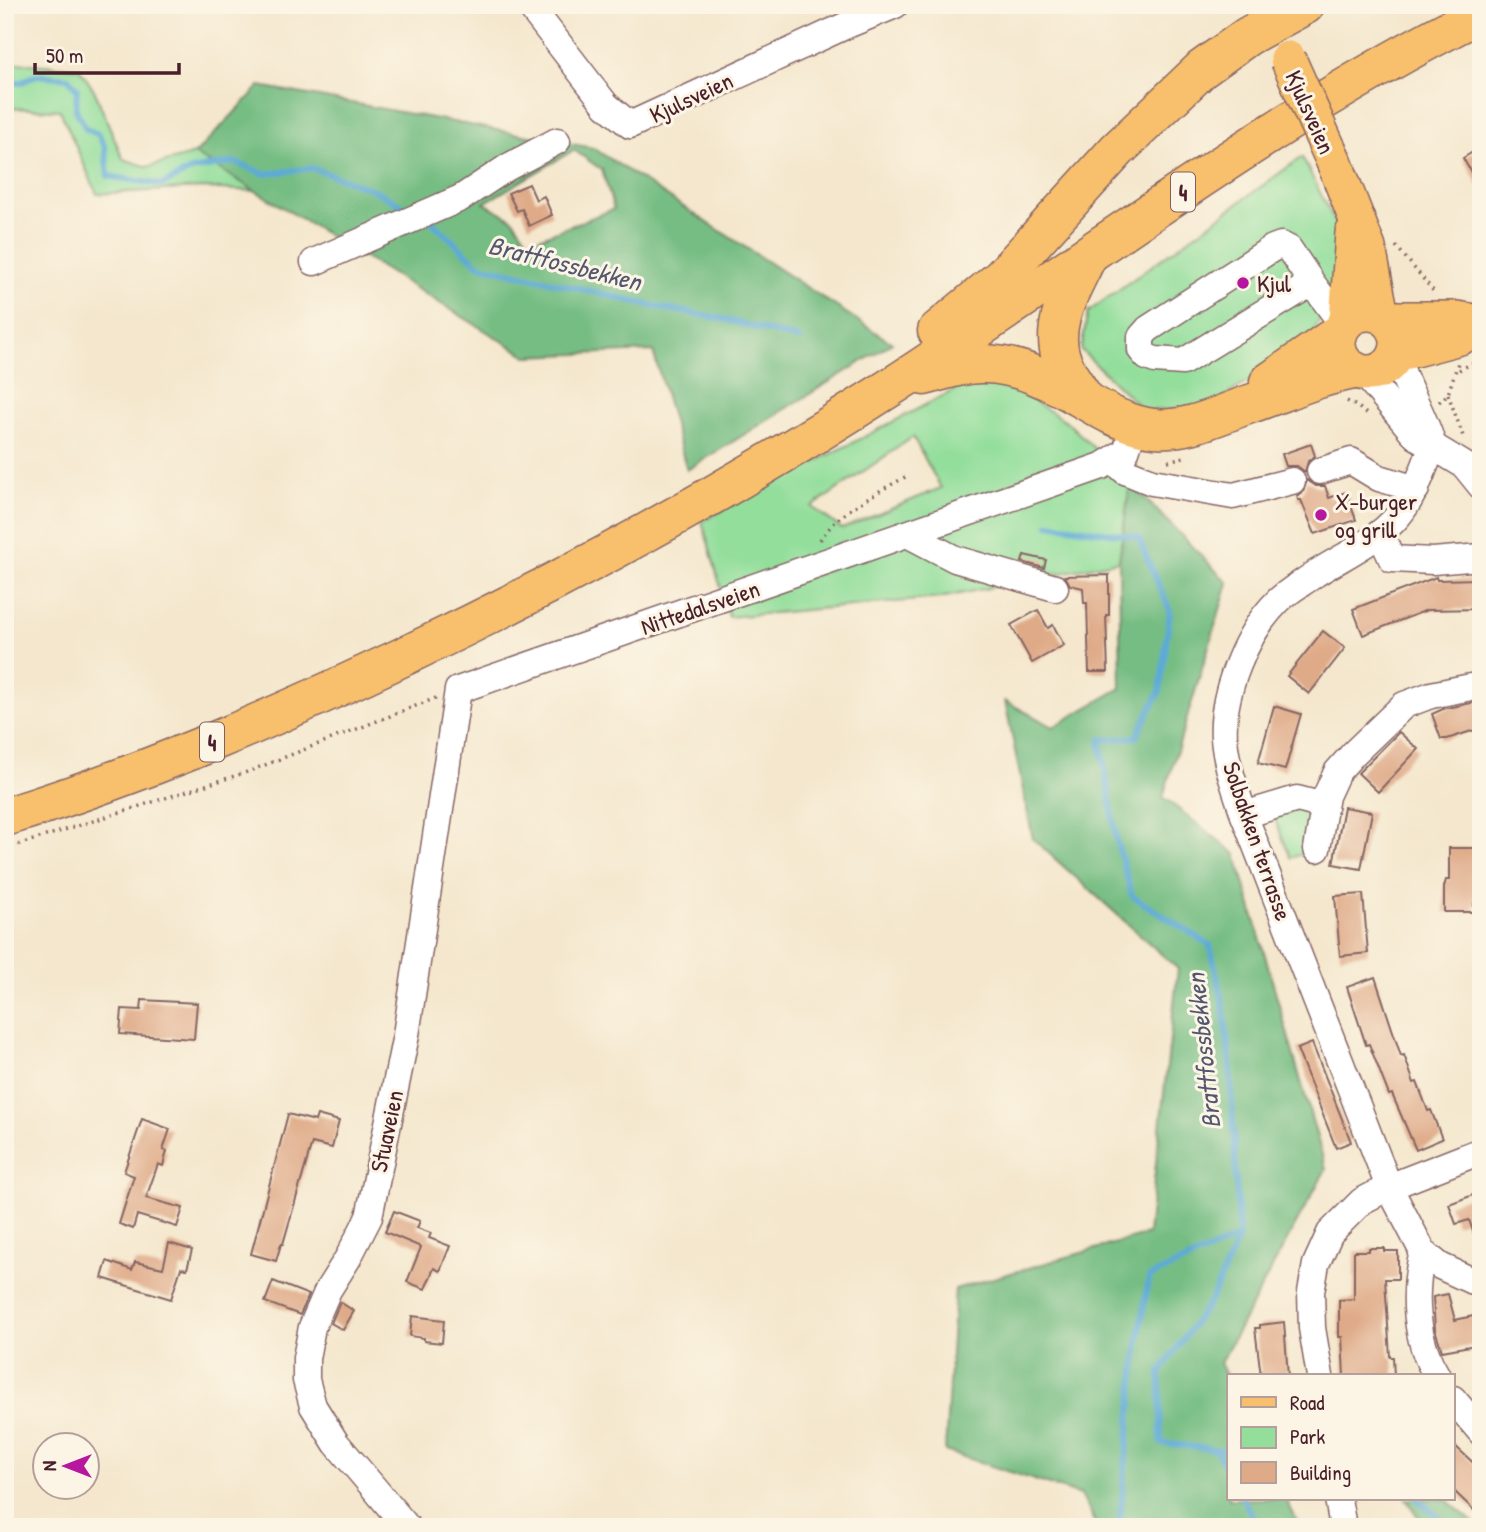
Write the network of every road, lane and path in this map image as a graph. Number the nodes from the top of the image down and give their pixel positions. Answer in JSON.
{"nodes":[{"id":1,"x":529,"y":5,"type":"edge"},
{"id":2,"x":895,"y":5,"type":"edge"},
{"id":3,"x":1305,"y":5,"type":"edge"},
{"id":4,"x":1481,"y":13,"type":"edge"},
{"id":5,"x":1267,"y":14,"type":"edge"},
{"id":6,"x":557,"y":141,"type":"dead end"},
{"id":7,"x":1355,"y":220,"type":"junction"},
{"id":8,"x":1396,"y":246,"type":"dead end"},
{"id":9,"x":1088,"y":254,"type":"junction"},
{"id":10,"x":314,"y":262,"type":"dead end"},
{"id":11,"x":1312,"y":283,"type":"junction"},
{"id":12,"x":1440,"y":299,"type":"dead end"},
{"id":13,"x":1384,"y":317,"type":"junction"},
{"id":14,"x":1481,"y":325,"type":"edge"},
{"id":15,"x":1343,"y":327,"type":"junction"},
{"id":16,"x":1396,"y":354,"type":"junction"},
{"id":17,"x":1481,"y":359,"type":"edge"},
{"id":18,"x":1458,"y":360,"type":"dead end"},
{"id":19,"x":1457,"y":372,"type":"junction"},
{"id":20,"x":1352,"y":381,"type":"junction"},
{"id":21,"x":895,"y":384,"type":"junction"},
{"id":22,"x":1448,"y":394,"type":"junction"},
{"id":23,"x":1085,"y":400,"type":"junction"},
{"id":24,"x":1430,"y":405,"type":"dead end"},
{"id":25,"x":1246,"y":406,"type":"junction"},
{"id":26,"x":1374,"y":421,"type":"dead end"},
{"id":27,"x":1135,"y":424,"type":"junction"},
{"id":28,"x":819,"y":432,"type":"junction"},
{"id":29,"x":1433,"y":445,"type":"junction"},
{"id":30,"x":1190,"y":456,"type":"dead end"},
{"id":31,"x":1119,"y":466,"type":"junction"},
{"id":32,"x":1320,"y":471,"type":"dead end"},
{"id":33,"x":907,"y":476,"type":"dead end"},
{"id":34,"x":1476,"y":479,"type":"edge"},
{"id":35,"x":1292,"y":481,"type":"dead end"},
{"id":36,"x":1416,"y":489,"type":"junction"},
{"id":37,"x":1380,"y":533,"type":"junction"},
{"id":38,"x":909,"y":535,"type":"junction"},
{"id":39,"x":1481,"y":557,"type":"edge"},
{"id":40,"x":797,"y":574,"type":"junction"},
{"id":41,"x":1055,"y":588,"type":"dead end"},
{"id":42,"x":1481,"y":685,"type":"edge"},
{"id":43,"x":458,"y":691,"type":"junction"},
{"id":44,"x":1324,"y":806,"type":"junction"},
{"id":45,"x":1244,"y":815,"type":"junction"},
{"id":46,"x":5,"y":817,"type":"edge"},
{"id":47,"x":5,"y":849,"type":"edge"},
{"id":48,"x":1317,"y":849,"type":"dead end"},
{"id":49,"x":1481,"y":1151,"type":"edge"},
{"id":50,"x":1389,"y":1187,"type":"junction"},
{"id":51,"x":1423,"y":1252,"type":"junction"},
{"id":52,"x":1481,"y":1285,"type":"edge"},
{"id":53,"x":1320,"y":1374,"type":"edge"},
{"id":54,"x":1436,"y":1374,"type":"edge"},
{"id":55,"x":1454,"y":1400,"type":"edge"},
{"id":56,"x":1481,"y":1432,"type":"edge"},
{"id":57,"x":1338,"y":1500,"type":"edge"},
{"id":58,"x":407,"y":1527,"type":"edge"},
{"id":59,"x":1343,"y":1527,"type":"edge"}],
"edges":[{"from":1,"to":2,"type":"street","name":"Kjulsveien"},
{"from":3,"to":5,"type":"highway","number":"4"},
{"from":4,"to":9,"type":"highway","number":"4"},
{"from":5,"to":7,"type":"main road","name":"Kjulsveien","bridge":true},
{"from":5,"to":28,"type":"highway","number":"4"},
{"from":6,"to":10,"type":"street"},
{"from":7,"to":13,"type":"main road","name":"Kjulsveien"},
{"from":7,"to":15,"type":"main road","name":"Kjulsveien"},
{"from":8,"to":12,"type":"path"},
{"from":9,"to":21,"type":"highway","number":"4"},
{"from":9,"to":23,"type":"highway","number":"4"},
{"from":11,"to":11,"type":"street"},
{"from":11,"to":15,"type":"street"},
{"from":13,"to":14,"type":"main road"},
{"from":13,"to":15,"type":"main road"},
{"from":13,"to":16,"type":"main road"},
{"from":14,"to":16,"type":"main road"},
{"from":15,"to":20,"type":"main road"},
{"from":15,"to":25,"type":"highway","number":"4"},
{"from":16,"to":20,"type":"main road"},
{"from":16,"to":29,"type":"street"},
{"from":17,"to":19,"type":"path"},
{"from":18,"to":19,"type":"path"},
{"from":19,"to":22,"type":"path"},
{"from":20,"to":25,"type":"highway","number":"4"},
{"from":20,"to":26,"type":"path"},
{"from":20,"to":29,"type":"street"},
{"from":21,"to":23,"type":"highway","number":"4"},
{"from":21,"to":28,"type":"highway","number":"4"},
{"from":22,"to":24,"type":"path"},
{"from":22,"to":34,"type":"path"},
{"from":23,"to":27,"type":"highway","number":"4"},
{"from":25,"to":27,"type":"highway","number":"4"},
{"from":27,"to":31,"type":"street"},
{"from":28,"to":46,"type":"highway","number":"4"},
{"from":29,"to":34,"type":"street"},
{"from":29,"to":36,"type":"street","name":"Solbakken terrasse"},
{"from":30,"to":31,"type":"path"},
{"from":31,"to":35,"type":"street"},
{"from":31,"to":38,"type":"street","name":"Nittedalsveien"},
{"from":32,"to":36,"type":"street"},
{"from":33,"to":40,"type":"path"},
{"from":36,"to":37,"type":"street","name":"Solbakken terrasse"},
{"from":37,"to":39,"type":"street"},
{"from":37,"to":45,"type":"street","name":"Solbakken terrasse"},
{"from":38,"to":40,"type":"street","name":"Nittedalsveien"},
{"from":38,"to":41,"type":"street"},
{"from":40,"to":43,"type":"street","name":"Nittedalsveien"},
{"from":42,"to":44,"type":"street"},
{"from":43,"to":47,"type":"path"},
{"from":43,"to":58,"type":"street","name":"Stuaveien"},
{"from":44,"to":45,"type":"street"},
{"from":44,"to":48,"type":"street"},
{"from":45,"to":50,"type":"street","name":"Solbakken terrasse"},
{"from":49,"to":50,"type":"street"},
{"from":50,"to":51,"type":"street","name":"Solbakken terrasse"},
{"from":50,"to":53,"type":"street"},
{"from":51,"to":52,"type":"street","name":"Solbakken terrasse"},
{"from":51,"to":54,"type":"street"},
{"from":55,"to":56,"type":"street"},
{"from":57,"to":59,"type":"street"}]}
